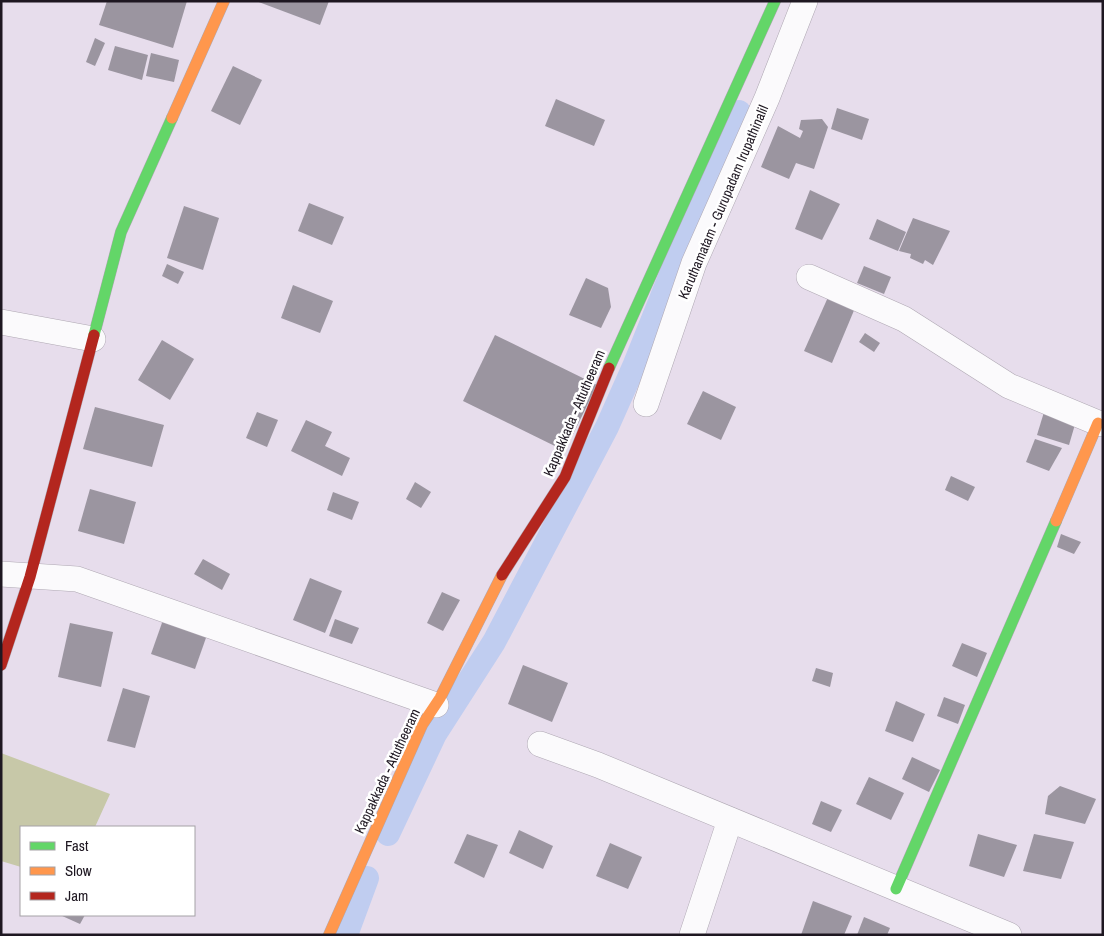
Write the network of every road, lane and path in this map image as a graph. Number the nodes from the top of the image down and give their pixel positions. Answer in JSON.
{"nodes":[{"id":1,"x":224,"y":1,"type":"edge"},
{"id":2,"x":775,"y":1,"type":"edge"},
{"id":3,"x":805,"y":1,"type":"edge"},
{"id":4,"x":809,"y":277,"type":"dead end"},
{"id":5,"x":1,"y":322,"type":"edge"},
{"id":6,"x":93,"y":339,"type":"junction"},
{"id":7,"x":646,"y":404,"type":"dead end"},
{"id":8,"x":1100,"y":424,"type":"edge"},
{"id":9,"x":1,"y":574,"type":"edge"},
{"id":10,"x":30,"y":577,"type":"junction"},
{"id":11,"x":1,"y":665,"type":"edge"},
{"id":12,"x":436,"y":705,"type":"junction"},
{"id":13,"x":540,"y":744,"type":"dead end"},
{"id":14,"x":730,"y":820,"type":"junction"},
{"id":15,"x":896,"y":889,"type":"junction"},
{"id":16,"x":329,"y":935,"type":"edge"},
{"id":17,"x":692,"y":935,"type":"edge"},
{"id":18,"x":1009,"y":935,"type":"edge"}],
"edges":[{"from":1,"to":6,"type":"street"},
{"from":2,"to":12,"type":"street","name":"Kappakkada - Attutheeram"},
{"from":3,"to":7,"type":"street","name":"Karuthamatam - Gurupadam Irupathinalil"},
{"from":4,"to":8,"type":"street"},
{"from":5,"to":6,"type":"street"},
{"from":6,"to":10,"type":"street"},
{"from":8,"to":15,"type":"street"},
{"from":9,"to":10,"type":"street"},
{"from":10,"to":11,"type":"street"},
{"from":10,"to":12,"type":"street"},
{"from":12,"to":16,"type":"street","name":"Kappakkada - Attutheeram"},
{"from":13,"to":14,"type":"street"},
{"from":14,"to":15,"type":"street"},
{"from":14,"to":17,"type":"street"},
{"from":15,"to":18,"type":"street"}]}
